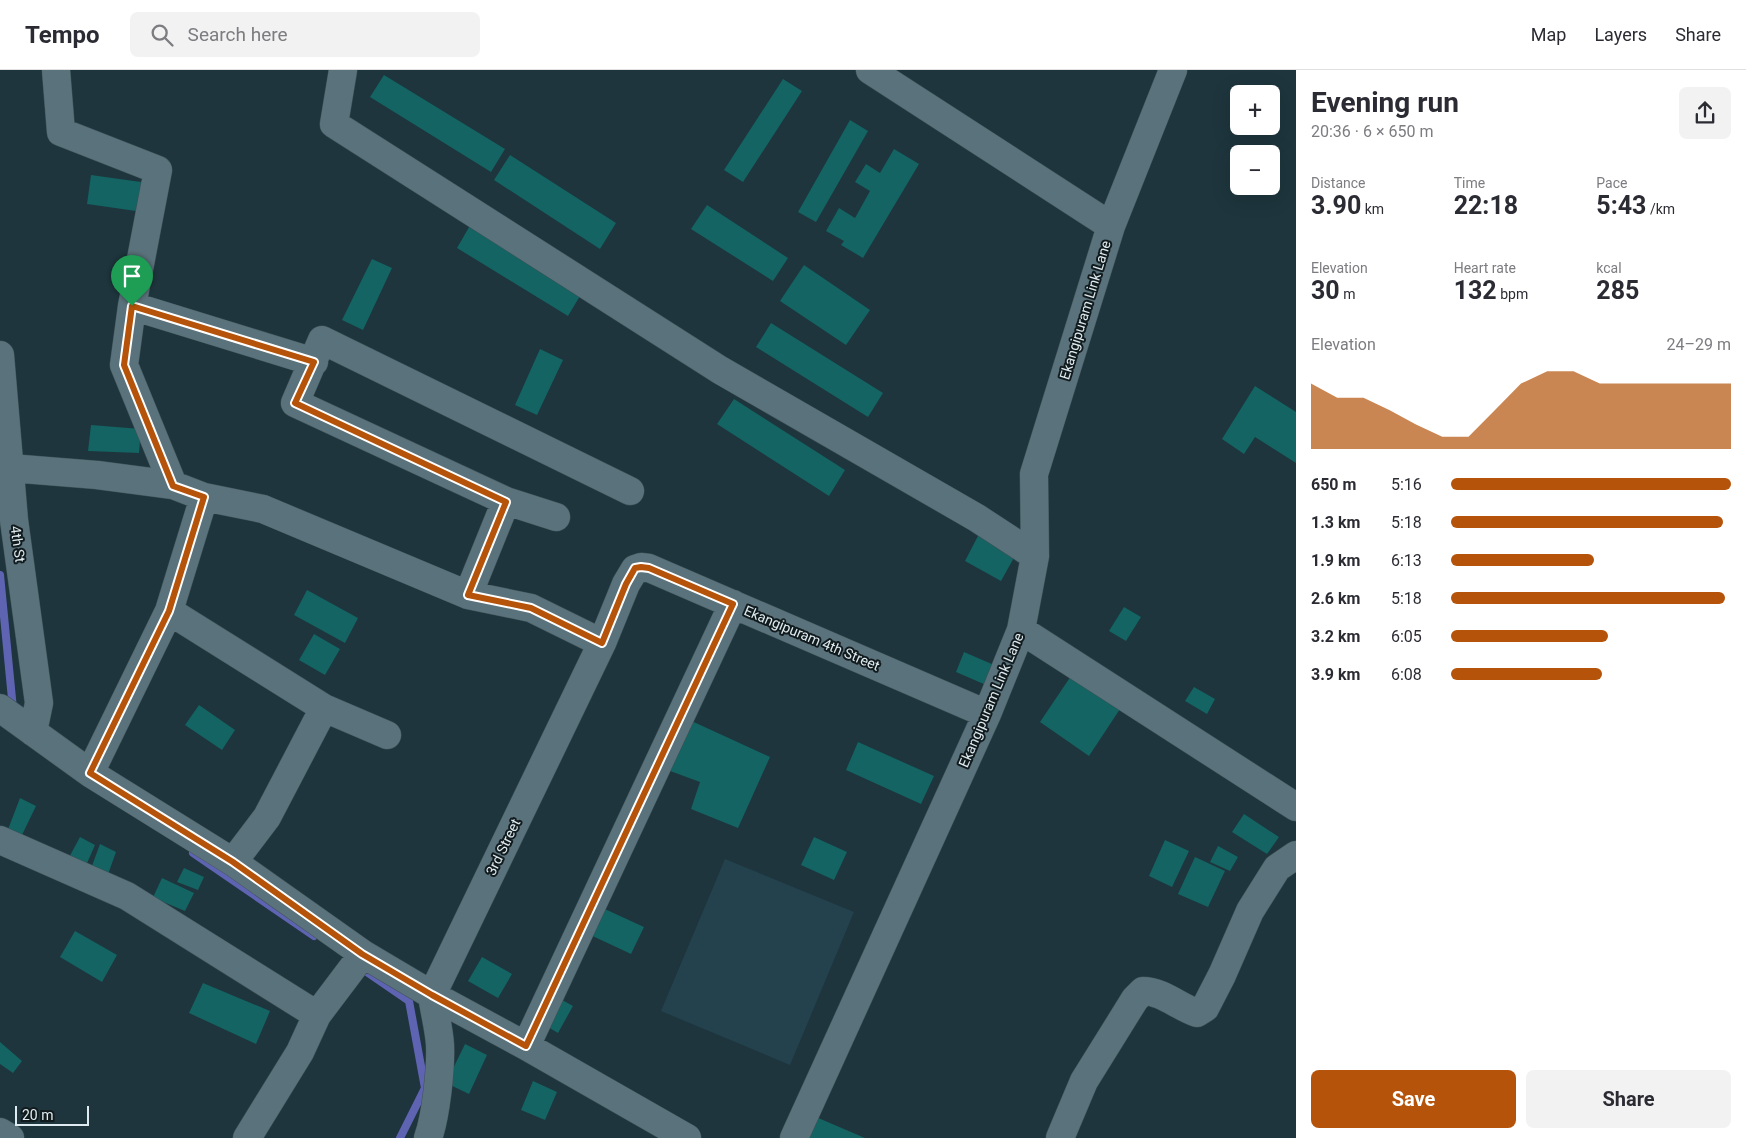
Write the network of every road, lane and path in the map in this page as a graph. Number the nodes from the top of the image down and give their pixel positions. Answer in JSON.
{"nodes":[{"id":1,"x":56,"y":70,"type":"edge"},
{"id":2,"x":343,"y":70,"type":"edge"},
{"id":3,"x":870,"y":70,"type":"edge"},
{"id":4,"x":1173,"y":70,"type":"edge"},
{"id":5,"x":1111,"y":226,"type":"junction"},
{"id":6,"x":132,"y":306,"type":"junction"},
{"id":7,"x":0,"y":355,"type":"edge"},
{"id":8,"x":314,"y":362,"type":"junction"},
{"id":9,"x":10,"y":468,"type":"junction"},
{"id":10,"x":173,"y":486,"type":"junction"},
{"id":11,"x":630,"y":491,"type":"dead end"},
{"id":12,"x":204,"y":497,"type":"junction"},
{"id":13,"x":506,"y":502,"type":"junction"},
{"id":14,"x":556,"y":517,"type":"dead end"},
{"id":15,"x":1036,"y":556,"type":"junction"},
{"id":16,"x":635,"y":568,"type":"joint"},
{"id":17,"x":468,"y":595,"type":"junction"},
{"id":18,"x":733,"y":604,"type":"junction"},
{"id":19,"x":169,"y":611,"type":"junction"},
{"id":20,"x":1021,"y":630,"type":"junction"},
{"id":21,"x":602,"y":643,"type":"junction"},
{"id":22,"x":324,"y":708,"type":"junction"},
{"id":23,"x":987,"y":714,"type":"junction"},
{"id":24,"x":14,"y":718,"type":"edge"},
{"id":25,"x":387,"y":735,"type":"dead end"},
{"id":26,"x":90,"y":773,"type":"junction"},
{"id":27,"x":1296,"y":807,"type":"edge"},
{"id":28,"x":0,"y":840,"type":"edge"},
{"id":29,"x":1296,"y":855,"type":"edge"},
{"id":30,"x":233,"y":862,"type":"junction"},
{"id":31,"x":357,"y":961,"type":"junction"},
{"id":32,"x":432,"y":995,"type":"junction"},
{"id":33,"x":317,"y":1015,"type":"junction"},
{"id":34,"x":526,"y":1046,"type":"junction"},
{"id":35,"x":0,"y":1132,"type":"edge"},
{"id":36,"x":10,"y":1138,"type":"edge"},
{"id":37,"x":247,"y":1138,"type":"edge"},
{"id":38,"x":428,"y":1138,"type":"edge"},
{"id":39,"x":686,"y":1138,"type":"edge"},
{"id":40,"x":794,"y":1138,"type":"edge"},
{"id":41,"x":1060,"y":1138,"type":"edge"}],
"edges":[{"from":1,"to":6,"type":"street"},
{"from":2,"to":15,"type":"street"},
{"from":3,"to":5,"type":"street"},
{"from":4,"to":5,"type":"street","name":"Ekangipuram Link Lane"},
{"from":5,"to":15,"type":"street","name":"Ekangipuram Link Lane"},
{"from":6,"to":8,"type":"street"},
{"from":6,"to":10,"type":"street"},
{"from":7,"to":9,"type":"street","name":"4th St"},
{"from":8,"to":11,"type":"street"},
{"from":8,"to":13,"type":"street"},
{"from":9,"to":10,"type":"street"},
{"from":9,"to":24,"type":"street","name":"4th St"},
{"from":10,"to":12,"type":"street"},
{"from":12,"to":17,"type":"street"},
{"from":12,"to":19,"type":"street"},
{"from":13,"to":14,"type":"street"},
{"from":13,"to":17,"type":"street"},
{"from":15,"to":20,"type":"street","name":"Ekangipuram Link Lane"},
{"from":16,"to":18,"type":"street","name":"Ekangipuram 4th Street"},
{"from":16,"to":21,"type":"street","name":"3rd Street"},
{"from":17,"to":21,"type":"street"},
{"from":18,"to":23,"type":"street","name":"Ekangipuram 4th Street"},
{"from":18,"to":34,"type":"street"},
{"from":19,"to":22,"type":"street"},
{"from":19,"to":26,"type":"street"},
{"from":20,"to":23,"type":"street","name":"Ekangipuram Link Lane"},
{"from":20,"to":27,"type":"street"},
{"from":21,"to":32,"type":"street","name":"3rd Street"},
{"from":22,"to":25,"type":"street"},
{"from":22,"to":30,"type":"street"},
{"from":23,"to":40,"type":"street","name":"Ekangipuram Link Lane"},
{"from":24,"to":26,"type":"street"},
{"from":26,"to":30,"type":"street"},
{"from":28,"to":33,"type":"street"},
{"from":29,"to":41,"type":"street"},
{"from":30,"to":31,"type":"street"},
{"from":31,"to":32,"type":"street"},
{"from":31,"to":33,"type":"street"},
{"from":32,"to":34,"type":"street"},
{"from":32,"to":38,"type":"street"},
{"from":33,"to":37,"type":"street"},
{"from":34,"to":39,"type":"street"},
{"from":35,"to":36,"type":"street"}]}
